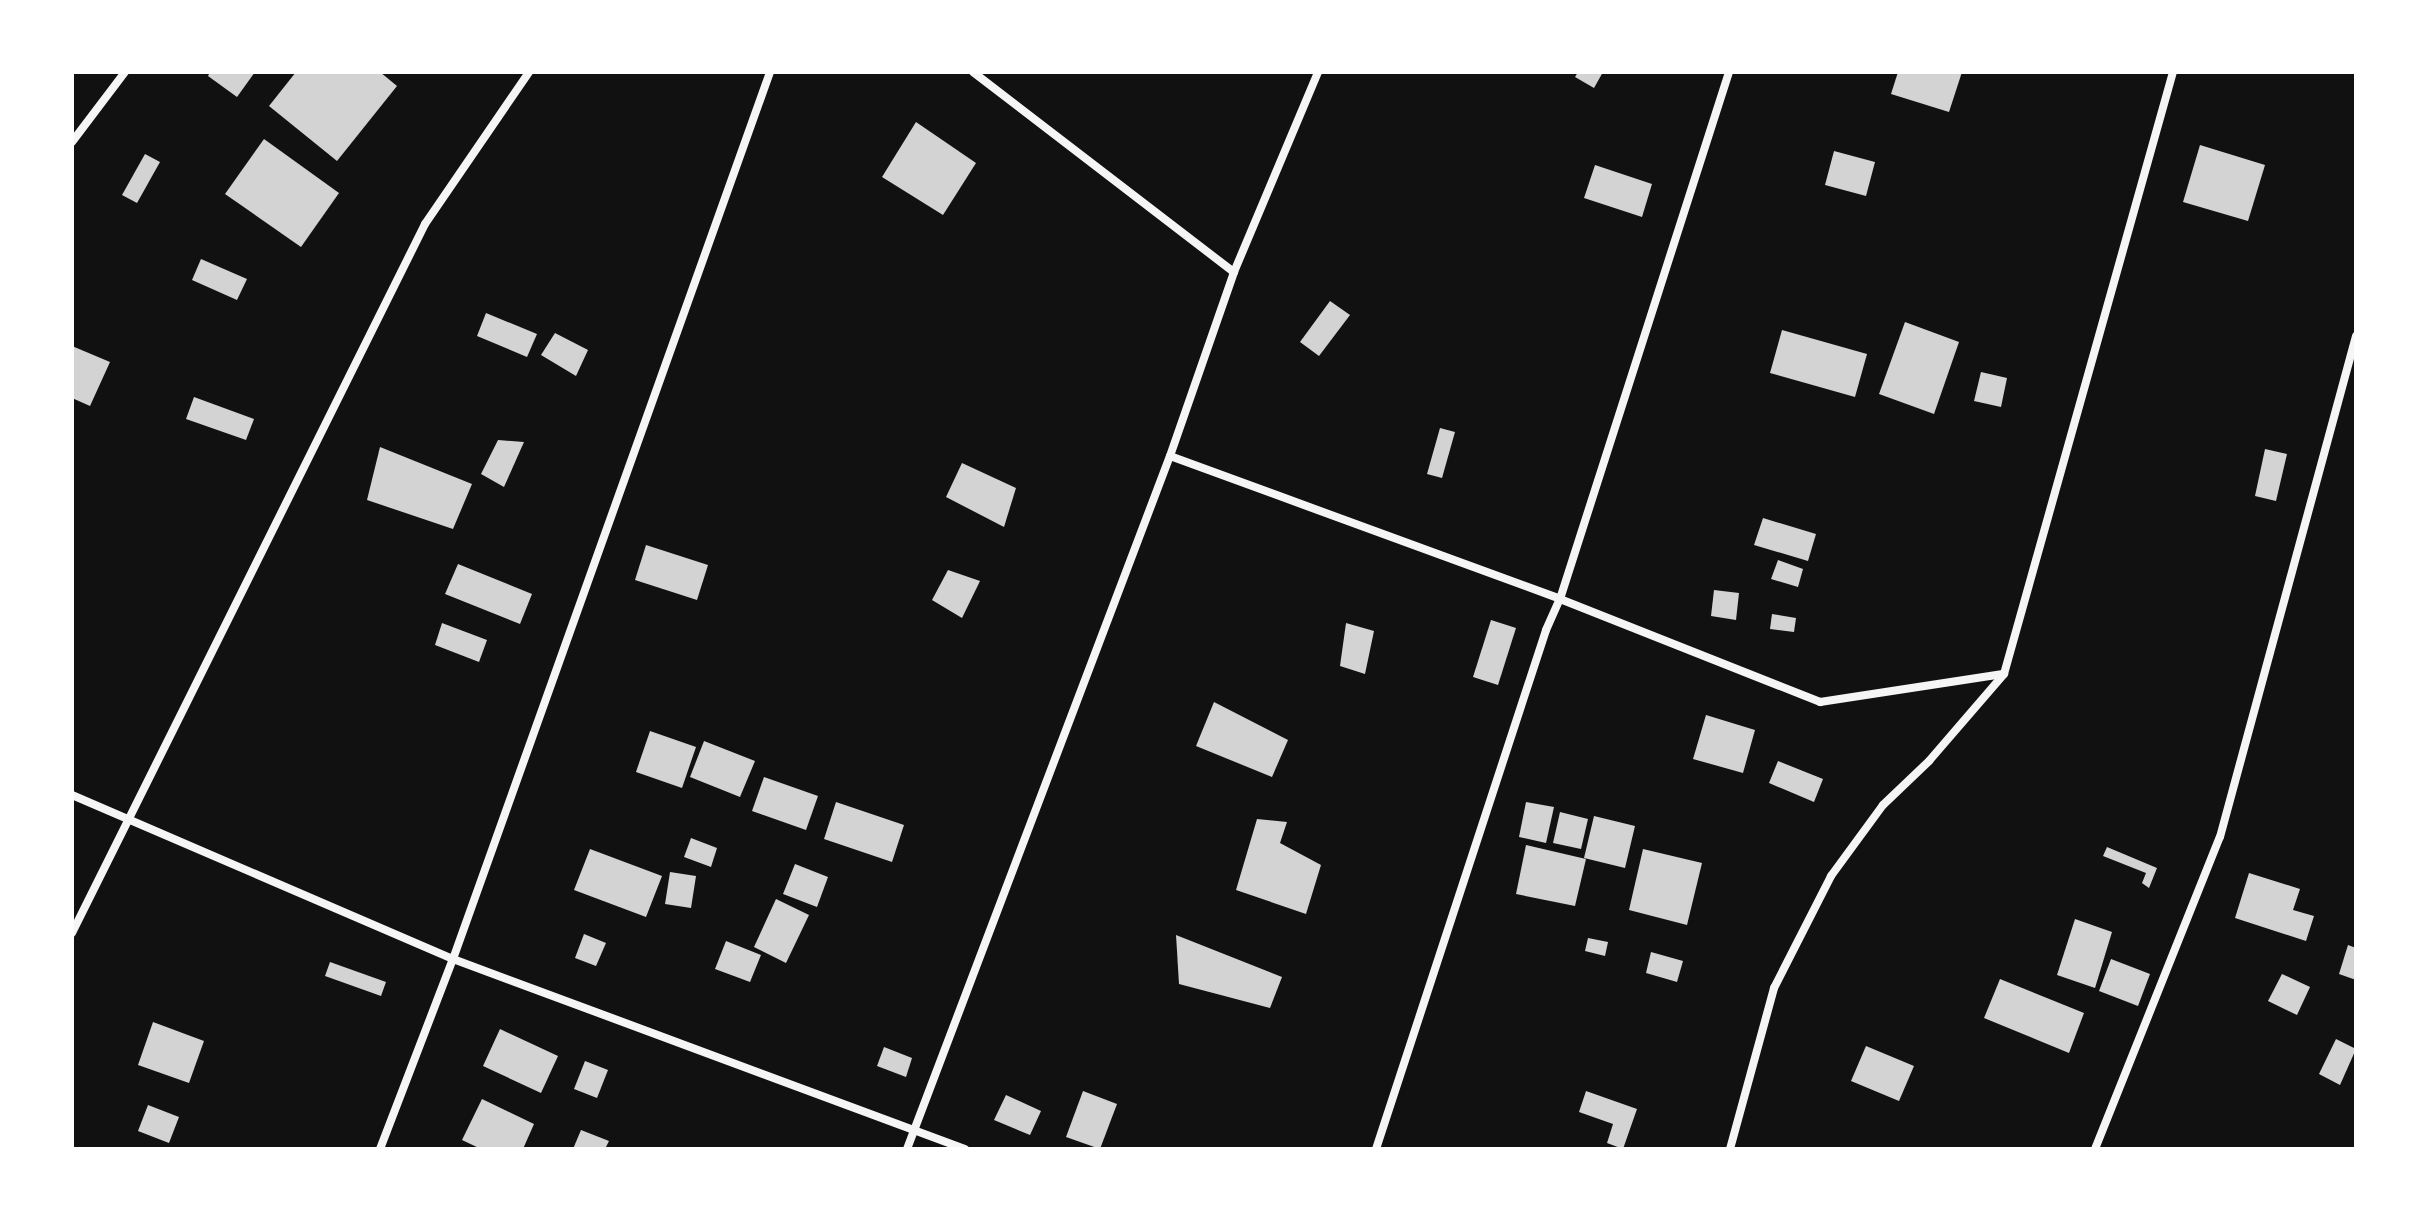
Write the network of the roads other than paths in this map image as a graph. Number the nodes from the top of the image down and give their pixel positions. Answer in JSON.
{"nodes":[{"id":1,"x":125,"y":72,"type":"edge"},
{"id":2,"x":529,"y":72,"type":"edge"},
{"id":3,"x":770,"y":72,"type":"edge"},
{"id":4,"x":973,"y":72,"type":"edge"},
{"id":5,"x":1318,"y":72,"type":"edge"},
{"id":6,"x":1729,"y":72,"type":"edge"},
{"id":7,"x":2173,"y":72,"type":"edge"},
{"id":8,"x":72,"y":142,"type":"edge"},
{"id":9,"x":1234,"y":272,"type":"junction"},
{"id":10,"x":2356,"y":336,"type":"edge"},
{"id":11,"x":1170,"y":456,"type":"junction"},
{"id":12,"x":1560,"y":599,"type":"junction"},
{"id":13,"x":2004,"y":674,"type":"junction"},
{"id":14,"x":72,"y":795,"type":"edge"},
{"id":15,"x":129,"y":820,"type":"junction"},
{"id":16,"x":72,"y":933,"type":"edge"},
{"id":17,"x":453,"y":959,"type":"junction"},
{"id":18,"x":914,"y":1129,"type":"junction"},
{"id":19,"x":380,"y":1149,"type":"edge"},
{"id":20,"x":907,"y":1149,"type":"edge"},
{"id":21,"x":965,"y":1149,"type":"edge"},
{"id":22,"x":1376,"y":1149,"type":"edge"},
{"id":23,"x":1730,"y":1149,"type":"edge"},
{"id":24,"x":2095,"y":1149,"type":"edge"}],
"edges":[{"from":1,"to":8,"type":"street"},
{"from":2,"to":15,"type":"street"},
{"from":3,"to":17,"type":"street"},
{"from":4,"to":9,"type":"street"},
{"from":5,"to":9,"type":"street"},
{"from":6,"to":12,"type":"street"},
{"from":7,"to":13,"type":"street"},
{"from":9,"to":11,"type":"street"},
{"from":10,"to":24,"type":"street"},
{"from":11,"to":12,"type":"street"},
{"from":11,"to":18,"type":"street"},
{"from":12,"to":13,"type":"street"},
{"from":12,"to":22,"type":"street"},
{"from":13,"to":23,"type":"street"},
{"from":14,"to":15,"type":"street"},
{"from":15,"to":16,"type":"street"},
{"from":15,"to":17,"type":"street"},
{"from":17,"to":18,"type":"street"},
{"from":17,"to":19,"type":"street"},
{"from":18,"to":20,"type":"street"},
{"from":18,"to":21,"type":"street"}]}
